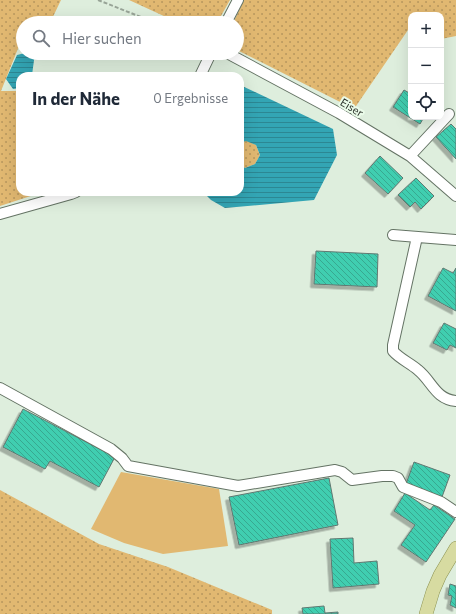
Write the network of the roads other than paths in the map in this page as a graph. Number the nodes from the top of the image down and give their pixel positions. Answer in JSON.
{"nodes":[{"id":1,"x":238,"y":0,"type":"edge"},
{"id":2,"x":230,"y":16,"type":"edge"},
{"id":3,"x":208,"y":60,"type":"edge"},
{"id":4,"x":240,"y":60,"type":"edge"},
{"id":5,"x":202,"y":72,"type":"edge"},
{"id":6,"x":449,"y":114,"type":"dead end"},
{"id":7,"x":410,"y":156,"type":"junction"},
{"id":8,"x":64,"y":196,"type":"edge"},
{"id":9,"x":456,"y":196,"type":"edge"},
{"id":10,"x":0,"y":214,"type":"edge"},
{"id":11,"x":393,"y":235,"type":"dead end"},
{"id":12,"x":417,"y":237,"type":"junction"},
{"id":13,"x":456,"y":240,"type":"edge"},
{"id":14,"x":0,"y":388,"type":"edge"},
{"id":15,"x":456,"y":401,"type":"edge"},
{"id":16,"x":456,"y":512,"type":"edge"},
{"id":17,"x":456,"y":548,"type":"edge"},
{"id":18,"x":426,"y":614,"type":"edge"}],
"edges":[{"from":1,"to":2,"type":"street"},
{"from":3,"to":5,"type":"street"},
{"from":4,"to":7,"type":"street","name":"Eiser"},
{"from":6,"to":7,"type":"street"},
{"from":7,"to":9,"type":"street","name":"Eiser"},
{"from":8,"to":10,"type":"street"},
{"from":11,"to":12,"type":"street"},
{"from":12,"to":13,"type":"street"},
{"from":12,"to":15,"type":"street"},
{"from":14,"to":16,"type":"street"},
{"from":17,"to":18,"type":"main road"}]}
